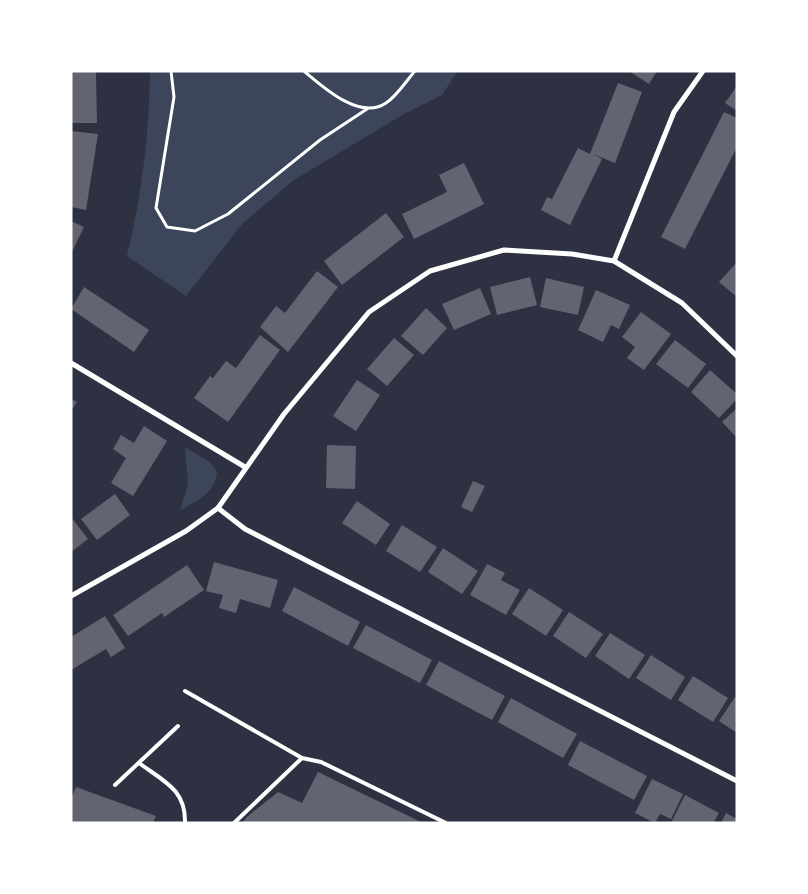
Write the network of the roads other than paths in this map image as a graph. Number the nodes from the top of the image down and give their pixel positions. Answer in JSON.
{"nodes":[{"id":1,"x":703,"y":71,"type":"edge"},
{"id":2,"x":614,"y":261,"type":"junction"},
{"id":3,"x":737,"y":356,"type":"edge"},
{"id":4,"x":71,"y":363,"type":"edge"},
{"id":5,"x":245,"y":467,"type":"junction"},
{"id":6,"x":218,"y":508,"type":"junction"},
{"id":7,"x":71,"y":596,"type":"edge"},
{"id":8,"x":184,"y":691,"type":"dead end"},
{"id":9,"x":178,"y":726,"type":"dead end"},
{"id":10,"x":302,"y":758,"type":"junction"},
{"id":11,"x":138,"y":763,"type":"junction"},
{"id":12,"x":737,"y":781,"type":"edge"},
{"id":13,"x":115,"y":785,"type":"dead end"},
{"id":14,"x":185,"y":823,"type":"edge"},
{"id":15,"x":234,"y":823,"type":"edge"},
{"id":16,"x":446,"y":823,"type":"edge"}],
"edges":[{"from":1,"to":2,"type":"street"},
{"from":2,"to":3,"type":"street"},
{"from":2,"to":5,"type":"street"},
{"from":4,"to":5,"type":"street"},
{"from":5,"to":6,"type":"street"},
{"from":6,"to":7,"type":"street"},
{"from":6,"to":12,"type":"street"},
{"from":8,"to":10,"type":"lane"},
{"from":9,"to":11,"type":"lane"},
{"from":10,"to":15,"type":"lane"},
{"from":10,"to":16,"type":"lane"},
{"from":11,"to":13,"type":"lane"},
{"from":11,"to":14,"type":"lane"}]}
